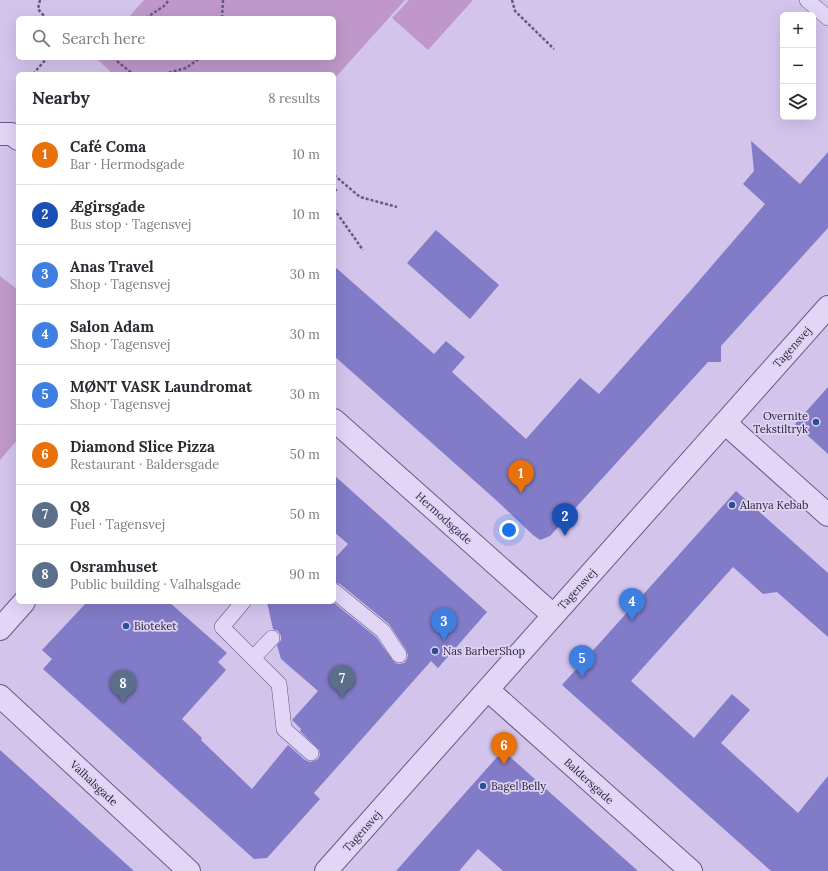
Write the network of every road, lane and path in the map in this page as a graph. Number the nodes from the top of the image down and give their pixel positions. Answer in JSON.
{"nodes":[{"id":1,"x":40,"y":0,"type":"edge"},
{"id":2,"x":169,"y":0,"type":"edge"},
{"id":3,"x":223,"y":0,"type":"edge"},
{"id":4,"x":512,"y":0,"type":"edge"},
{"id":5,"x":807,"y":0,"type":"edge"},
{"id":6,"x":44,"y":16,"type":"edge"},
{"id":7,"x":149,"y":16,"type":"edge"},
{"id":8,"x":222,"y":16,"type":"edge"},
{"id":9,"x":828,"y":18,"type":"edge"},
{"id":10,"x":554,"y":49,"type":"dead end"},
{"id":11,"x":45,"y":60,"type":"edge"},
{"id":12,"x":116,"y":60,"type":"edge"},
{"id":13,"x":197,"y":60,"type":"edge"},
{"id":14,"x":35,"y":72,"type":"edge"},
{"id":15,"x":130,"y":72,"type":"edge"},
{"id":16,"x":171,"y":72,"type":"edge"},
{"id":17,"x":0,"y":134,"type":"edge"},
{"id":18,"x":16,"y":137,"type":"edge"},
{"id":19,"x":336,"y":177,"type":"edge"},
{"id":20,"x":397,"y":207,"type":"dead end"},
{"id":21,"x":336,"y":212,"type":"edge"},
{"id":22,"x":362,"y":250,"type":"dead end"},
{"id":23,"x":828,"y":307,"type":"edge"},
{"id":24,"x":336,"y":422,"type":"edge"},
{"id":25,"x":725,"y":423,"type":"junction"},
{"id":26,"x":828,"y":515,"type":"edge"},
{"id":27,"x":336,"y":592,"type":"edge"},
{"id":28,"x":22,"y":604,"type":"edge"},
{"id":29,"x":241,"y":604,"type":"edge"},
{"id":30,"x":553,"y":615,"type":"junction"},
{"id":31,"x":0,"y":629,"type":"edge"},
{"id":32,"x":272,"y":638,"type":"dead end"},
{"id":33,"x":399,"y":655,"type":"dead end"},
{"id":34,"x":253,"y":658,"type":"junction"},
{"id":35,"x":488,"y":690,"type":"junction"},
{"id":36,"x":0,"y":696,"type":"edge"},
{"id":37,"x":311,"y":754,"type":"dead end"},
{"id":38,"x":189,"y":871,"type":"edge"},
{"id":39,"x":326,"y":871,"type":"edge"},
{"id":40,"x":691,"y":871,"type":"edge"}],
"edges":[{"from":1,"to":6,"type":"path"},
{"from":2,"to":7,"type":"path"},
{"from":3,"to":8,"type":"path"},
{"from":4,"to":10,"type":"path"},
{"from":5,"to":9,"type":"lane"},
{"from":11,"to":14,"type":"path"},
{"from":12,"to":15,"type":"path"},
{"from":13,"to":16,"type":"path"},
{"from":17,"to":18,"type":"street"},
{"from":19,"to":20,"type":"path"},
{"from":21,"to":22,"type":"path"},
{"from":23,"to":25,"type":"street","name":"Tagensvej"},
{"from":24,"to":30,"type":"street","name":"Hermodsgade"},
{"from":25,"to":26,"type":"street"},
{"from":25,"to":30,"type":"street","name":"Tagensvej"},
{"from":27,"to":33,"type":"lane"},
{"from":28,"to":31,"type":"street"},
{"from":29,"to":34,"type":"lane"},
{"from":30,"to":35,"type":"street","name":"Tagensvej"},
{"from":32,"to":34,"type":"lane"},
{"from":34,"to":37,"type":"lane"},
{"from":35,"to":39,"type":"street","name":"Tagensvej"},
{"from":35,"to":40,"type":"street","name":"Baldersgade"},
{"from":36,"to":38,"type":"street","name":"Valhalsgade"}]}
